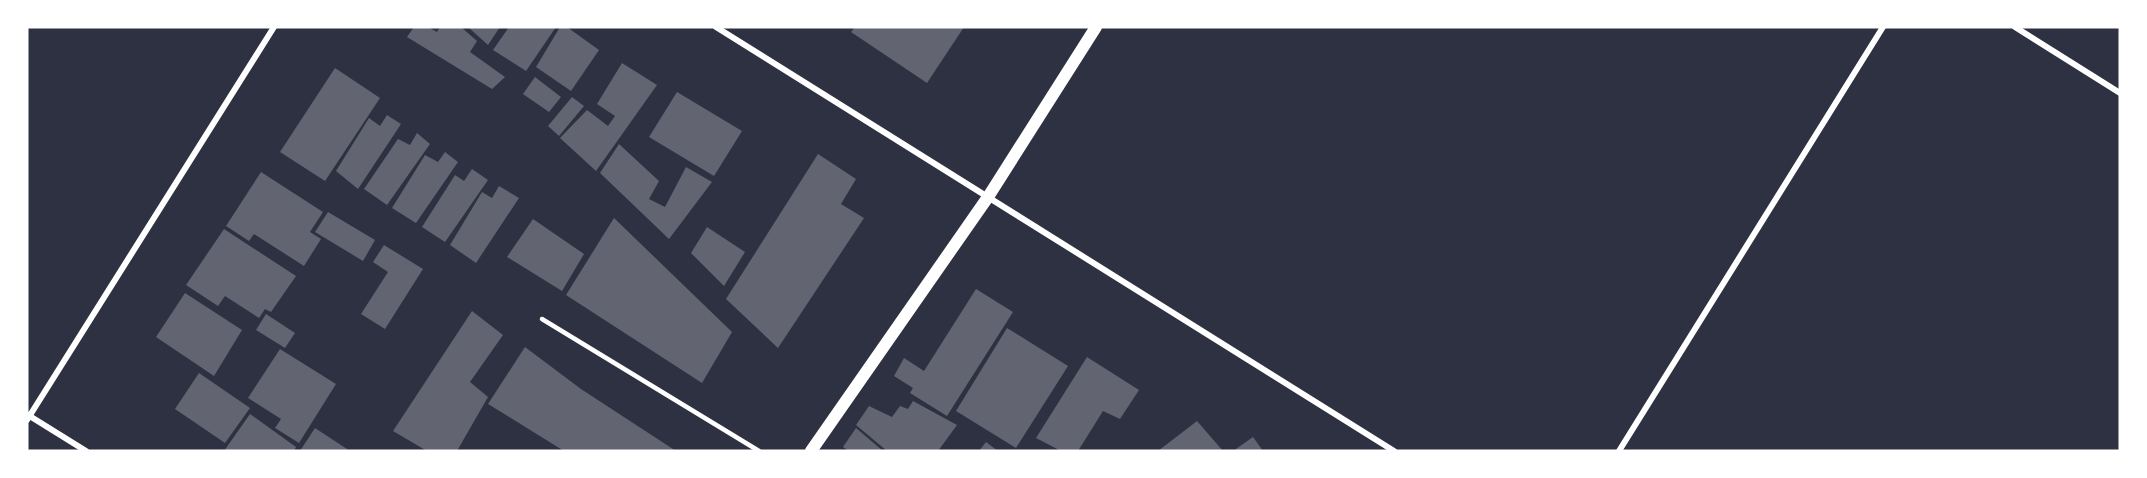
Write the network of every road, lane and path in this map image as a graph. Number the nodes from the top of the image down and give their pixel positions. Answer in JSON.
{"nodes":[{"id":1,"x":274,"y":27,"type":"edge"},
{"id":2,"x":716,"y":27,"type":"edge"},
{"id":3,"x":1096,"y":27,"type":"edge"},
{"id":4,"x":1883,"y":27,"type":"edge"},
{"id":5,"x":2015,"y":27,"type":"edge"},
{"id":6,"x":2120,"y":93,"type":"edge"},
{"id":7,"x":988,"y":197,"type":"junction"},
{"id":8,"x":542,"y":319,"type":"dead end"},
{"id":9,"x":28,"y":417,"type":"edge"},
{"id":10,"x":86,"y":451,"type":"edge"},
{"id":11,"x":759,"y":451,"type":"edge"},
{"id":12,"x":811,"y":451,"type":"edge"},
{"id":13,"x":1394,"y":451,"type":"edge"},
{"id":14,"x":1619,"y":451,"type":"edge"}],
"edges":[{"from":1,"to":9,"type":"street"},
{"from":2,"to":7,"type":"street"},
{"from":3,"to":7,"type":"main road"},
{"from":4,"to":14,"type":"street"},
{"from":5,"to":6,"type":"street"},
{"from":7,"to":12,"type":"main road"},
{"from":7,"to":13,"type":"street"},
{"from":8,"to":11,"type":"lane"},
{"from":9,"to":10,"type":"street"}]}
